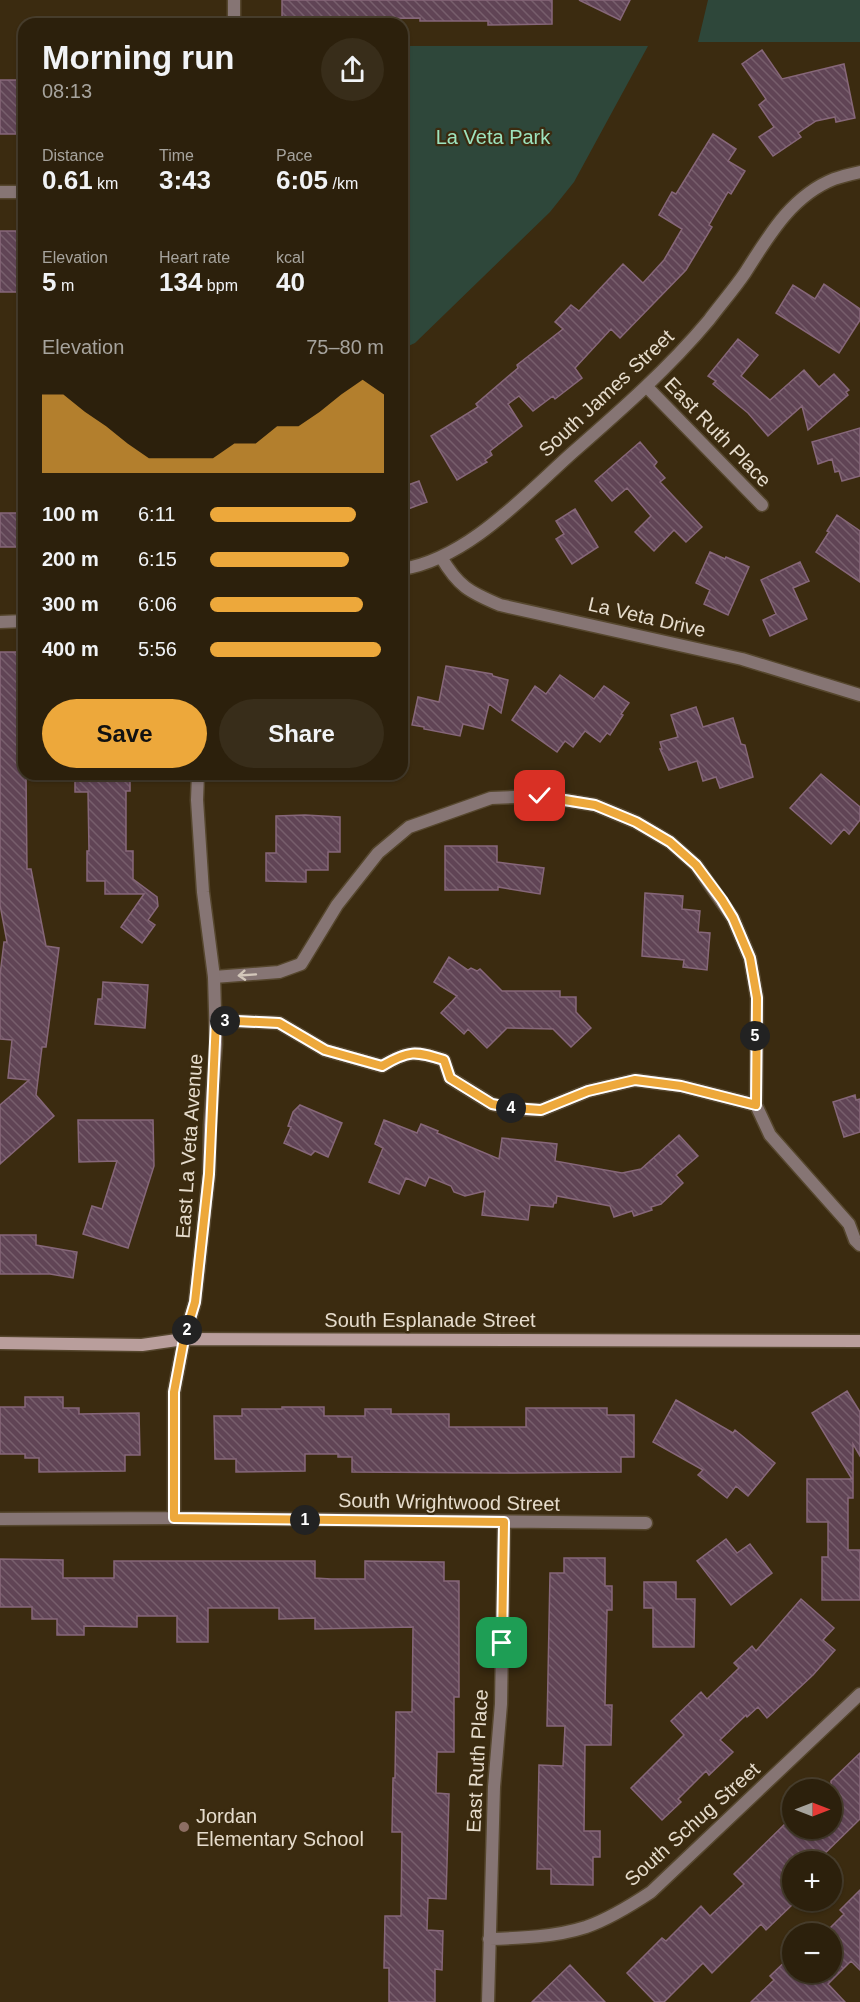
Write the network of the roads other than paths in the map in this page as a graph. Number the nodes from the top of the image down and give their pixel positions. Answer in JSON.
{"nodes":[{"id":1,"x":234,"y":0,"type":"edge"},
{"id":2,"x":234,"y":18,"type":"edge"},
{"id":3,"x":860,"y":172,"type":"edge"},
{"id":4,"x":0,"y":192,"type":"edge"},
{"id":5,"x":18,"y":192,"type":"edge"},
{"id":6,"x":647,"y":387,"type":"junction"},
{"id":7,"x":762,"y":506,"type":"dead end"},
{"id":8,"x":441,"y":557,"type":"junction"},
{"id":9,"x":408,"y":567,"type":"edge"},
{"id":10,"x":18,"y":621,"type":"edge"},
{"id":11,"x":0,"y":622,"type":"edge"},
{"id":12,"x":860,"y":695,"type":"edge"},
{"id":13,"x":198,"y":780,"type":"edge"},
{"id":14,"x":214,"y":977,"type":"junction"},
{"id":15,"x":216,"y":1020,"type":"junction"},
{"id":16,"x":756,"y":1105,"type":"junction"},
{"id":17,"x":855,"y":1225,"type":"edge"},
{"id":18,"x":860,"y":1245,"type":"edge"},
{"id":19,"x":184,"y":1339,"type":"junction"},
{"id":20,"x":860,"y":1341,"type":"edge"},
{"id":21,"x":0,"y":1343,"type":"edge"},
{"id":22,"x":174,"y":1518,"type":"junction"},
{"id":23,"x":0,"y":1519,"type":"edge"},
{"id":24,"x":504,"y":1522,"type":"junction"},
{"id":25,"x":646,"y":1523,"type":"dead end"},
{"id":26,"x":860,"y":1694,"type":"edge"},
{"id":27,"x":489,"y":1939,"type":"junction"},
{"id":28,"x":488,"y":2002,"type":"edge"}],
"edges":[{"from":1,"to":2,"type":"street"},
{"from":3,"to":6,"type":"street","name":"South James Street"},
{"from":4,"to":5,"type":"street"},
{"from":6,"to":7,"type":"street","name":"East Ruth Place"},
{"from":6,"to":8,"type":"street","name":"South James Street"},
{"from":8,"to":9,"type":"street","name":"South James Street"},
{"from":8,"to":12,"type":"street","name":"La Veta Drive"},
{"from":10,"to":11,"type":"street"},
{"from":13,"to":14,"type":"street","name":"East La Veta Avenue"},
{"from":14,"to":15,"type":"street","name":"East La Veta Avenue"},
{"from":16,"to":14,"type":"street","one_way":true},
{"from":15,"to":16,"type":"street"},
{"from":15,"to":19,"type":"street","name":"East La Veta Avenue"},
{"from":16,"to":17,"type":"street"},
{"from":17,"to":18,"type":"street"},
{"from":19,"to":20,"type":"main road","name":"South Esplanade Street"},
{"from":19,"to":21,"type":"main road","name":"South Esplanade Street"},
{"from":19,"to":22,"type":"street","name":"East La Veta Avenue"},
{"from":22,"to":23,"type":"street","name":"South Wrightwood Street"},
{"from":22,"to":24,"type":"street","name":"South Wrightwood Street"},
{"from":24,"to":25,"type":"street","name":"South Wrightwood Street"},
{"from":24,"to":27,"type":"street","name":"East Ruth Place"},
{"from":26,"to":27,"type":"street","name":"South Schug Street"},
{"from":27,"to":28,"type":"street","name":"East Ruth Place"}]}
